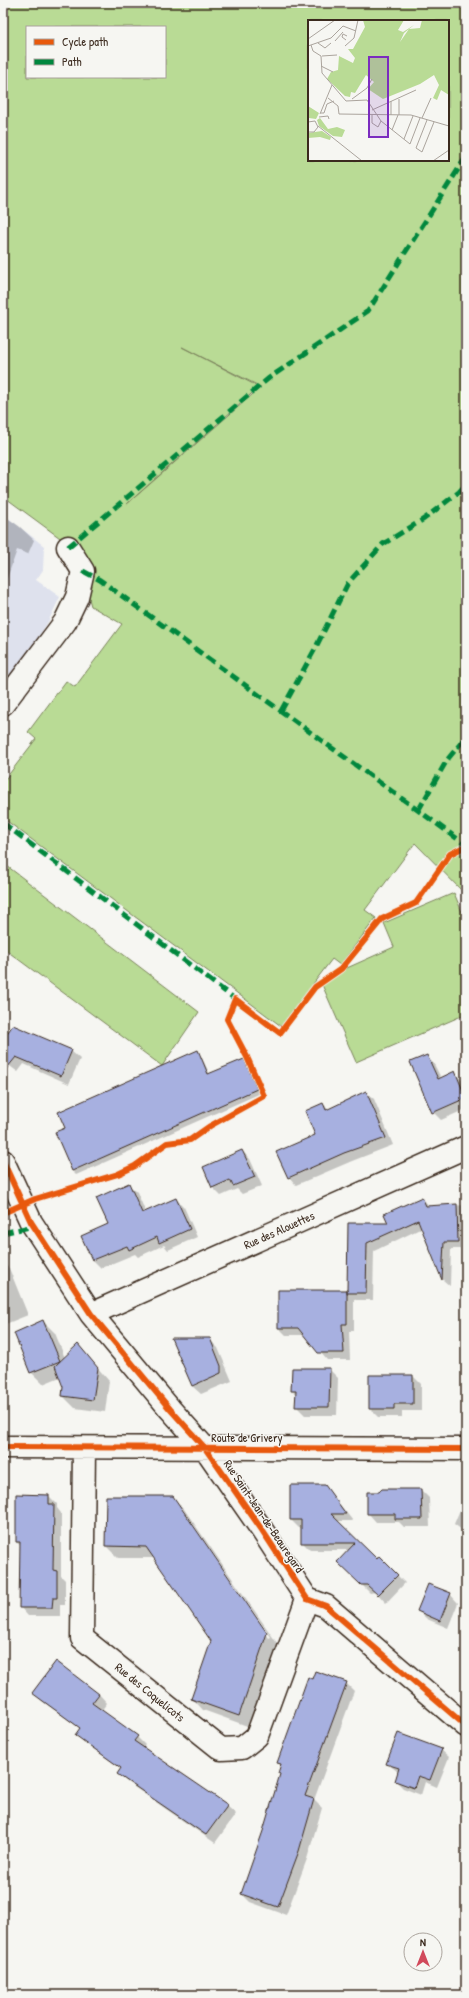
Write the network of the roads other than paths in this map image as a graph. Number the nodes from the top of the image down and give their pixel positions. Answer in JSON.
{"nodes":[{"id":1,"x":68,"y":547,"type":"dead end"},
{"id":2,"x":3,"y":704,"type":"edge"},
{"id":3,"x":466,"y":1147,"type":"edge"},
{"id":4,"x":3,"y":1161,"type":"edge"},
{"id":5,"x":91,"y":1314,"type":"junction"},
{"id":6,"x":3,"y":1447,"type":"edge"},
{"id":7,"x":84,"y":1448,"type":"junction"},
{"id":8,"x":205,"y":1448,"type":"junction"},
{"id":9,"x":466,"y":1449,"type":"edge"},
{"id":10,"x":307,"y":1599,"type":"junction"},
{"id":11,"x":466,"y":1726,"type":"edge"}],
"edges":[{"from":1,"to":2,"type":"street"},
{"from":3,"to":5,"type":"street","name":"Rue des Alouettes"},
{"from":4,"to":5,"type":"street","name":"Rue Saint-Jean-de-Beauregard"},
{"from":5,"to":8,"type":"street","name":"Rue Saint-Jean-de-Beauregard"},
{"from":6,"to":7,"type":"street","name":"Route de Grivery"},
{"from":7,"to":8,"type":"street","name":"Route de Grivery"},
{"from":7,"to":10,"type":"street","name":"Rue des Coquelicots"},
{"from":8,"to":9,"type":"street","name":"Route de Grivery"},
{"from":8,"to":10,"type":"street","name":"Rue Saint-Jean-de-Beauregard"},
{"from":10,"to":11,"type":"street"}]}
